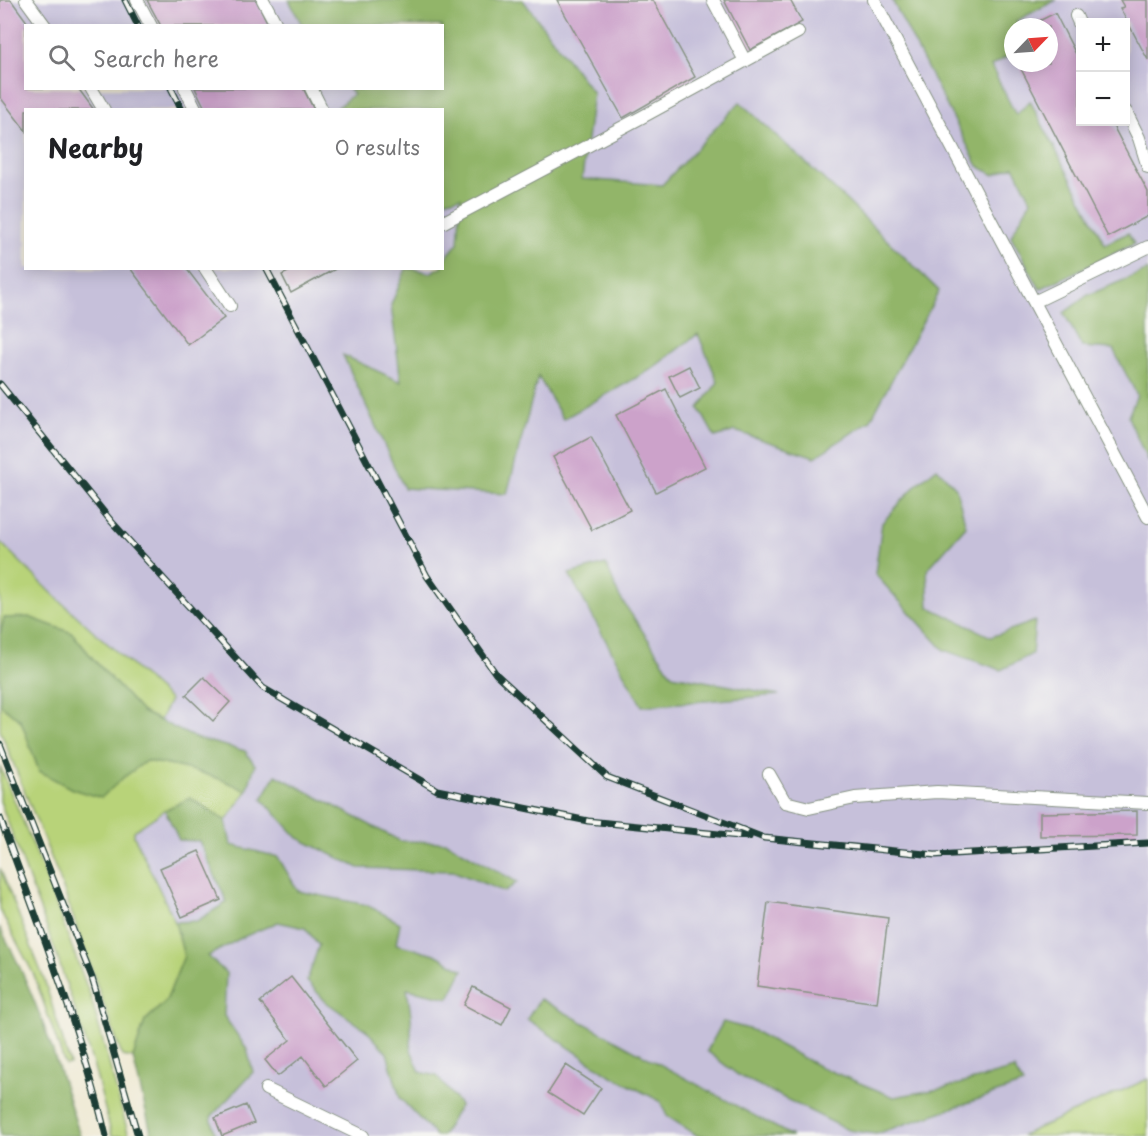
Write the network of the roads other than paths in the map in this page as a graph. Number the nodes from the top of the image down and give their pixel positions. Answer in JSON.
{"nodes":[{"id":1,"x":26,"y":0,"type":"edge"},
{"id":2,"x":137,"y":0,"type":"edge"},
{"id":3,"x":263,"y":0,"type":"edge"},
{"id":4,"x":713,"y":0,"type":"edge"},
{"id":5,"x":874,"y":0,"type":"edge"},
{"id":6,"x":44,"y":24,"type":"edge"},
{"id":7,"x":150,"y":24,"type":"edge"},
{"id":8,"x":276,"y":24,"type":"edge"},
{"id":9,"x":798,"y":32,"type":"dead end"},
{"id":10,"x":745,"y":61,"type":"junction"},
{"id":11,"x":92,"y":90,"type":"edge"},
{"id":12,"x":185,"y":90,"type":"edge"},
{"id":13,"x":312,"y":90,"type":"edge"},
{"id":14,"x":103,"y":108,"type":"edge"},
{"id":15,"x":195,"y":108,"type":"edge"},
{"id":16,"x":321,"y":108,"type":"edge"},
{"id":17,"x":1130,"y":121,"type":"edge"},
{"id":18,"x":1148,"y":167,"type":"edge"},
{"id":19,"x":444,"y":222,"type":"edge"},
{"id":20,"x":1148,"y":247,"type":"edge"},
{"id":21,"x":205,"y":270,"type":"edge"},
{"id":22,"x":1034,"y":302,"type":"junction"},
{"id":23,"x":230,"y":306,"type":"dead end"},
{"id":24,"x":1148,"y":517,"type":"edge"},
{"id":25,"x":770,"y":774,"type":"dead end"},
{"id":26,"x":1148,"y":803,"type":"edge"},
{"id":27,"x":266,"y":1089,"type":"dead end"},
{"id":28,"x":363,"y":1136,"type":"edge"}],
"edges":[{"from":1,"to":6,"type":"lane"},
{"from":2,"to":7,"type":"lane"},
{"from":3,"to":8,"type":"lane"},
{"from":4,"to":10,"type":"lane"},
{"from":5,"to":22,"type":"lane"},
{"from":9,"to":10,"type":"lane"},
{"from":10,"to":19,"type":"lane"},
{"from":11,"to":14,"type":"lane"},
{"from":12,"to":15,"type":"lane"},
{"from":13,"to":16,"type":"lane"},
{"from":17,"to":18,"type":"lane"},
{"from":20,"to":22,"type":"lane"},
{"from":21,"to":23,"type":"lane"},
{"from":22,"to":24,"type":"lane"},
{"from":25,"to":26,"type":"lane"},
{"from":27,"to":28,"type":"lane"}]}
